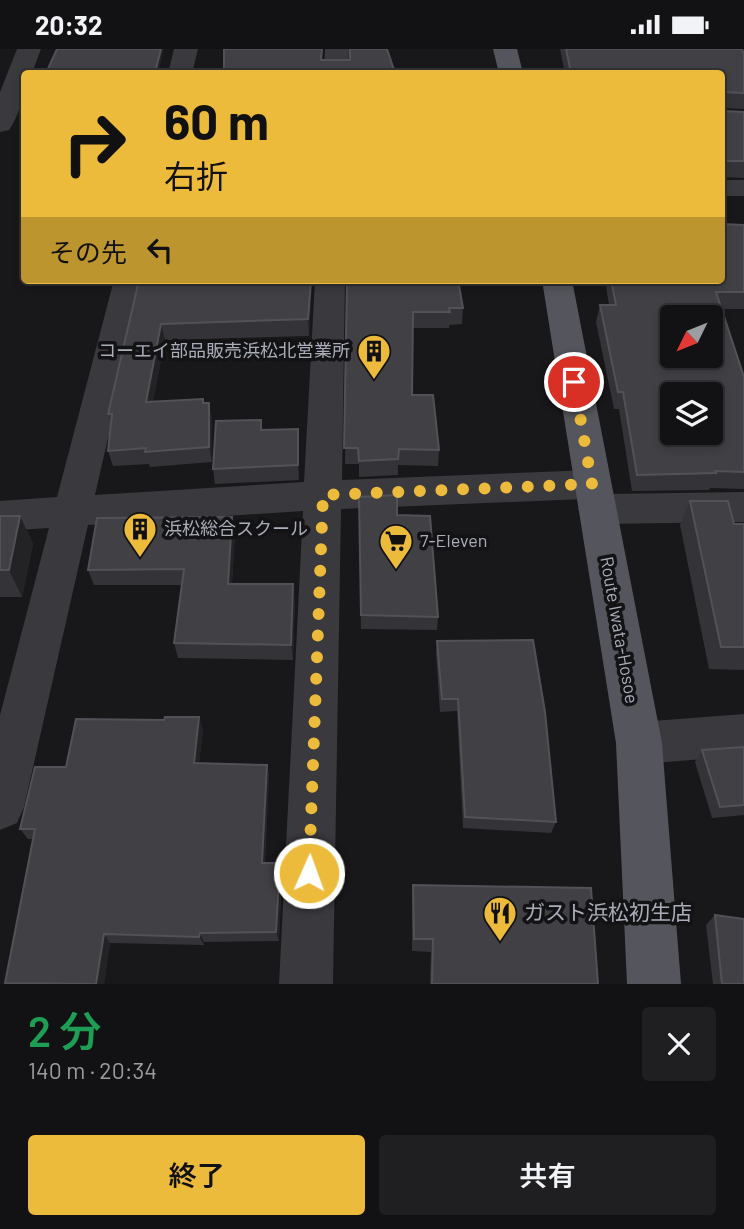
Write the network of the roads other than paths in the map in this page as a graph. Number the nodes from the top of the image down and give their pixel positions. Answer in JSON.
{"nodes":[{"id":1,"x":186,"y":49,"type":"edge"},
{"id":2,"x":337,"y":49,"type":"edge"},
{"id":3,"x":505,"y":49,"type":"edge"},
{"id":4,"x":17,"y":57,"type":"edge"},
{"id":5,"x":181,"y":70,"type":"edge"},
{"id":6,"x":337,"y":70,"type":"edge"},
{"id":7,"x":510,"y":70,"type":"edge"},
{"id":8,"x":0,"y":124,"type":"edge"},
{"id":9,"x":21,"y":135,"type":"edge"},
{"id":10,"x":0,"y":136,"type":"edge"},
{"id":11,"x":725,"y":188,"type":"edge"},
{"id":12,"x":744,"y":188,"type":"edge"},
{"id":13,"x":128,"y":284,"type":"edge"},
{"id":14,"x":330,"y":284,"type":"edge"},
{"id":15,"x":558,"y":284,"type":"edge"},
{"id":16,"x":323,"y":495,"type":"junction"},
{"id":17,"x":594,"y":496,"type":"junction"},
{"id":18,"x":744,"y":507,"type":"edge"},
{"id":19,"x":73,"y":514,"type":"junction"},
{"id":20,"x":0,"y":516,"type":"edge"},
{"id":21,"x":744,"y":735,"type":"edge"},
{"id":22,"x":639,"y":743,"type":"junction"},
{"id":23,"x":0,"y":807,"type":"edge"},
{"id":24,"x":306,"y":984,"type":"edge"},
{"id":25,"x":654,"y":984,"type":"edge"}],
"edges":[{"from":1,"to":5,"type":"street"},
{"from":2,"to":6,"type":"street"},
{"from":3,"to":7,"type":"main road"},
{"from":4,"to":8,"type":"street"},
{"from":9,"to":10,"type":"street"},
{"from":11,"to":12,"type":"street"},
{"from":13,"to":19,"type":"street"},
{"from":14,"to":16,"type":"street"},
{"from":15,"to":17,"type":"main road","name":"Route Iwata-Hosoe"},
{"from":16,"to":17,"type":"street"},
{"from":16,"to":19,"type":"street"},
{"from":16,"to":24,"type":"street"},
{"from":17,"to":18,"type":"street"},
{"from":17,"to":22,"type":"main road","name":"Route Iwata-Hosoe"},
{"from":19,"to":20,"type":"street"},
{"from":19,"to":23,"type":"street"},
{"from":21,"to":22,"type":"street"},
{"from":22,"to":25,"type":"main road","name":"Route Iwata-Hosoe"}]}
